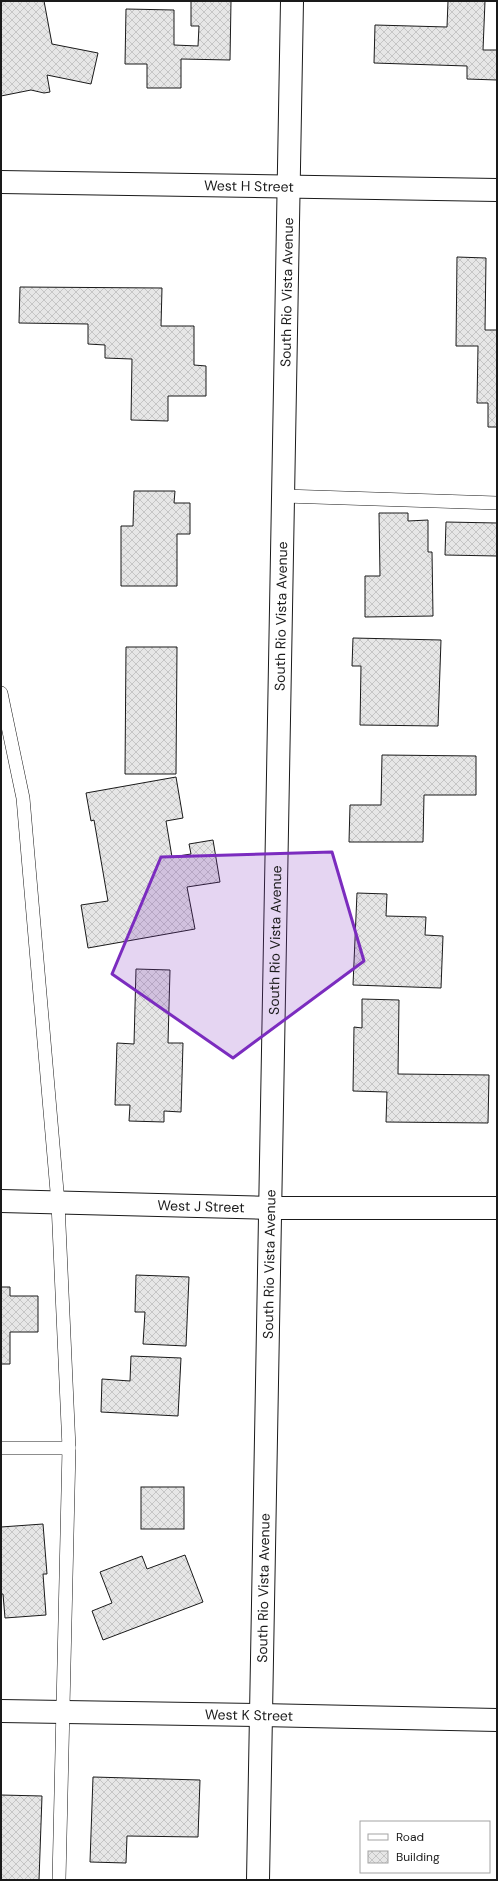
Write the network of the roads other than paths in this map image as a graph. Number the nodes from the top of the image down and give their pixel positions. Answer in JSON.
{"nodes":[{"id":1,"x":292,"y":1,"type":"edge"},
{"id":2,"x":1,"y":182,"type":"edge"},
{"id":3,"x":290,"y":187,"type":"junction"},
{"id":4,"x":497,"y":190,"type":"edge"},
{"id":5,"x":284,"y":496,"type":"junction"},
{"id":6,"x":497,"y":503,"type":"edge"},
{"id":7,"x":1,"y":693,"type":"edge"},
{"id":8,"x":1,"y":1201,"type":"edge"},
{"id":9,"x":58,"y":1203,"type":"junction"},
{"id":10,"x":271,"y":1208,"type":"junction"},
{"id":11,"x":497,"y":1208,"type":"edge"},
{"id":12,"x":1,"y":1448,"type":"edge"},
{"id":13,"x":69,"y":1448,"type":"junction"},
{"id":14,"x":1,"y":1711,"type":"edge"},
{"id":15,"x":63,"y":1712,"type":"junction"},
{"id":16,"x":260,"y":1715,"type":"junction"},
{"id":17,"x":497,"y":1720,"type":"edge"},
{"id":18,"x":59,"y":1880,"type":"edge"},
{"id":19,"x":258,"y":1880,"type":"edge"}],
"edges":[{"from":1,"to":3,"type":"street","name":"South Rio Vista Avenue"},
{"from":2,"to":3,"type":"street","name":"West H Street"},
{"from":3,"to":4,"type":"street","name":"West H Street"},
{"from":3,"to":5,"type":"street","name":"South Rio Vista Avenue"},
{"from":5,"to":6,"type":"lane"},
{"from":5,"to":10,"type":"street","name":"South Rio Vista Avenue"},
{"from":7,"to":9,"type":"lane"},
{"from":8,"to":9,"type":"street","name":"West J Street"},
{"from":9,"to":10,"type":"street","name":"West J Street"},
{"from":9,"to":13,"type":"lane"},
{"from":10,"to":11,"type":"street","name":"West J Street"},
{"from":10,"to":16,"type":"street","name":"South Rio Vista Avenue"},
{"from":12,"to":13,"type":"lane"},
{"from":13,"to":15,"type":"lane"},
{"from":14,"to":15,"type":"street","name":"West K Street"},
{"from":15,"to":16,"type":"street","name":"West K Street"},
{"from":15,"to":18,"type":"lane"},
{"from":16,"to":17,"type":"street","name":"West K Street"},
{"from":16,"to":19,"type":"street","name":"South Rio Vista Avenue"}]}
